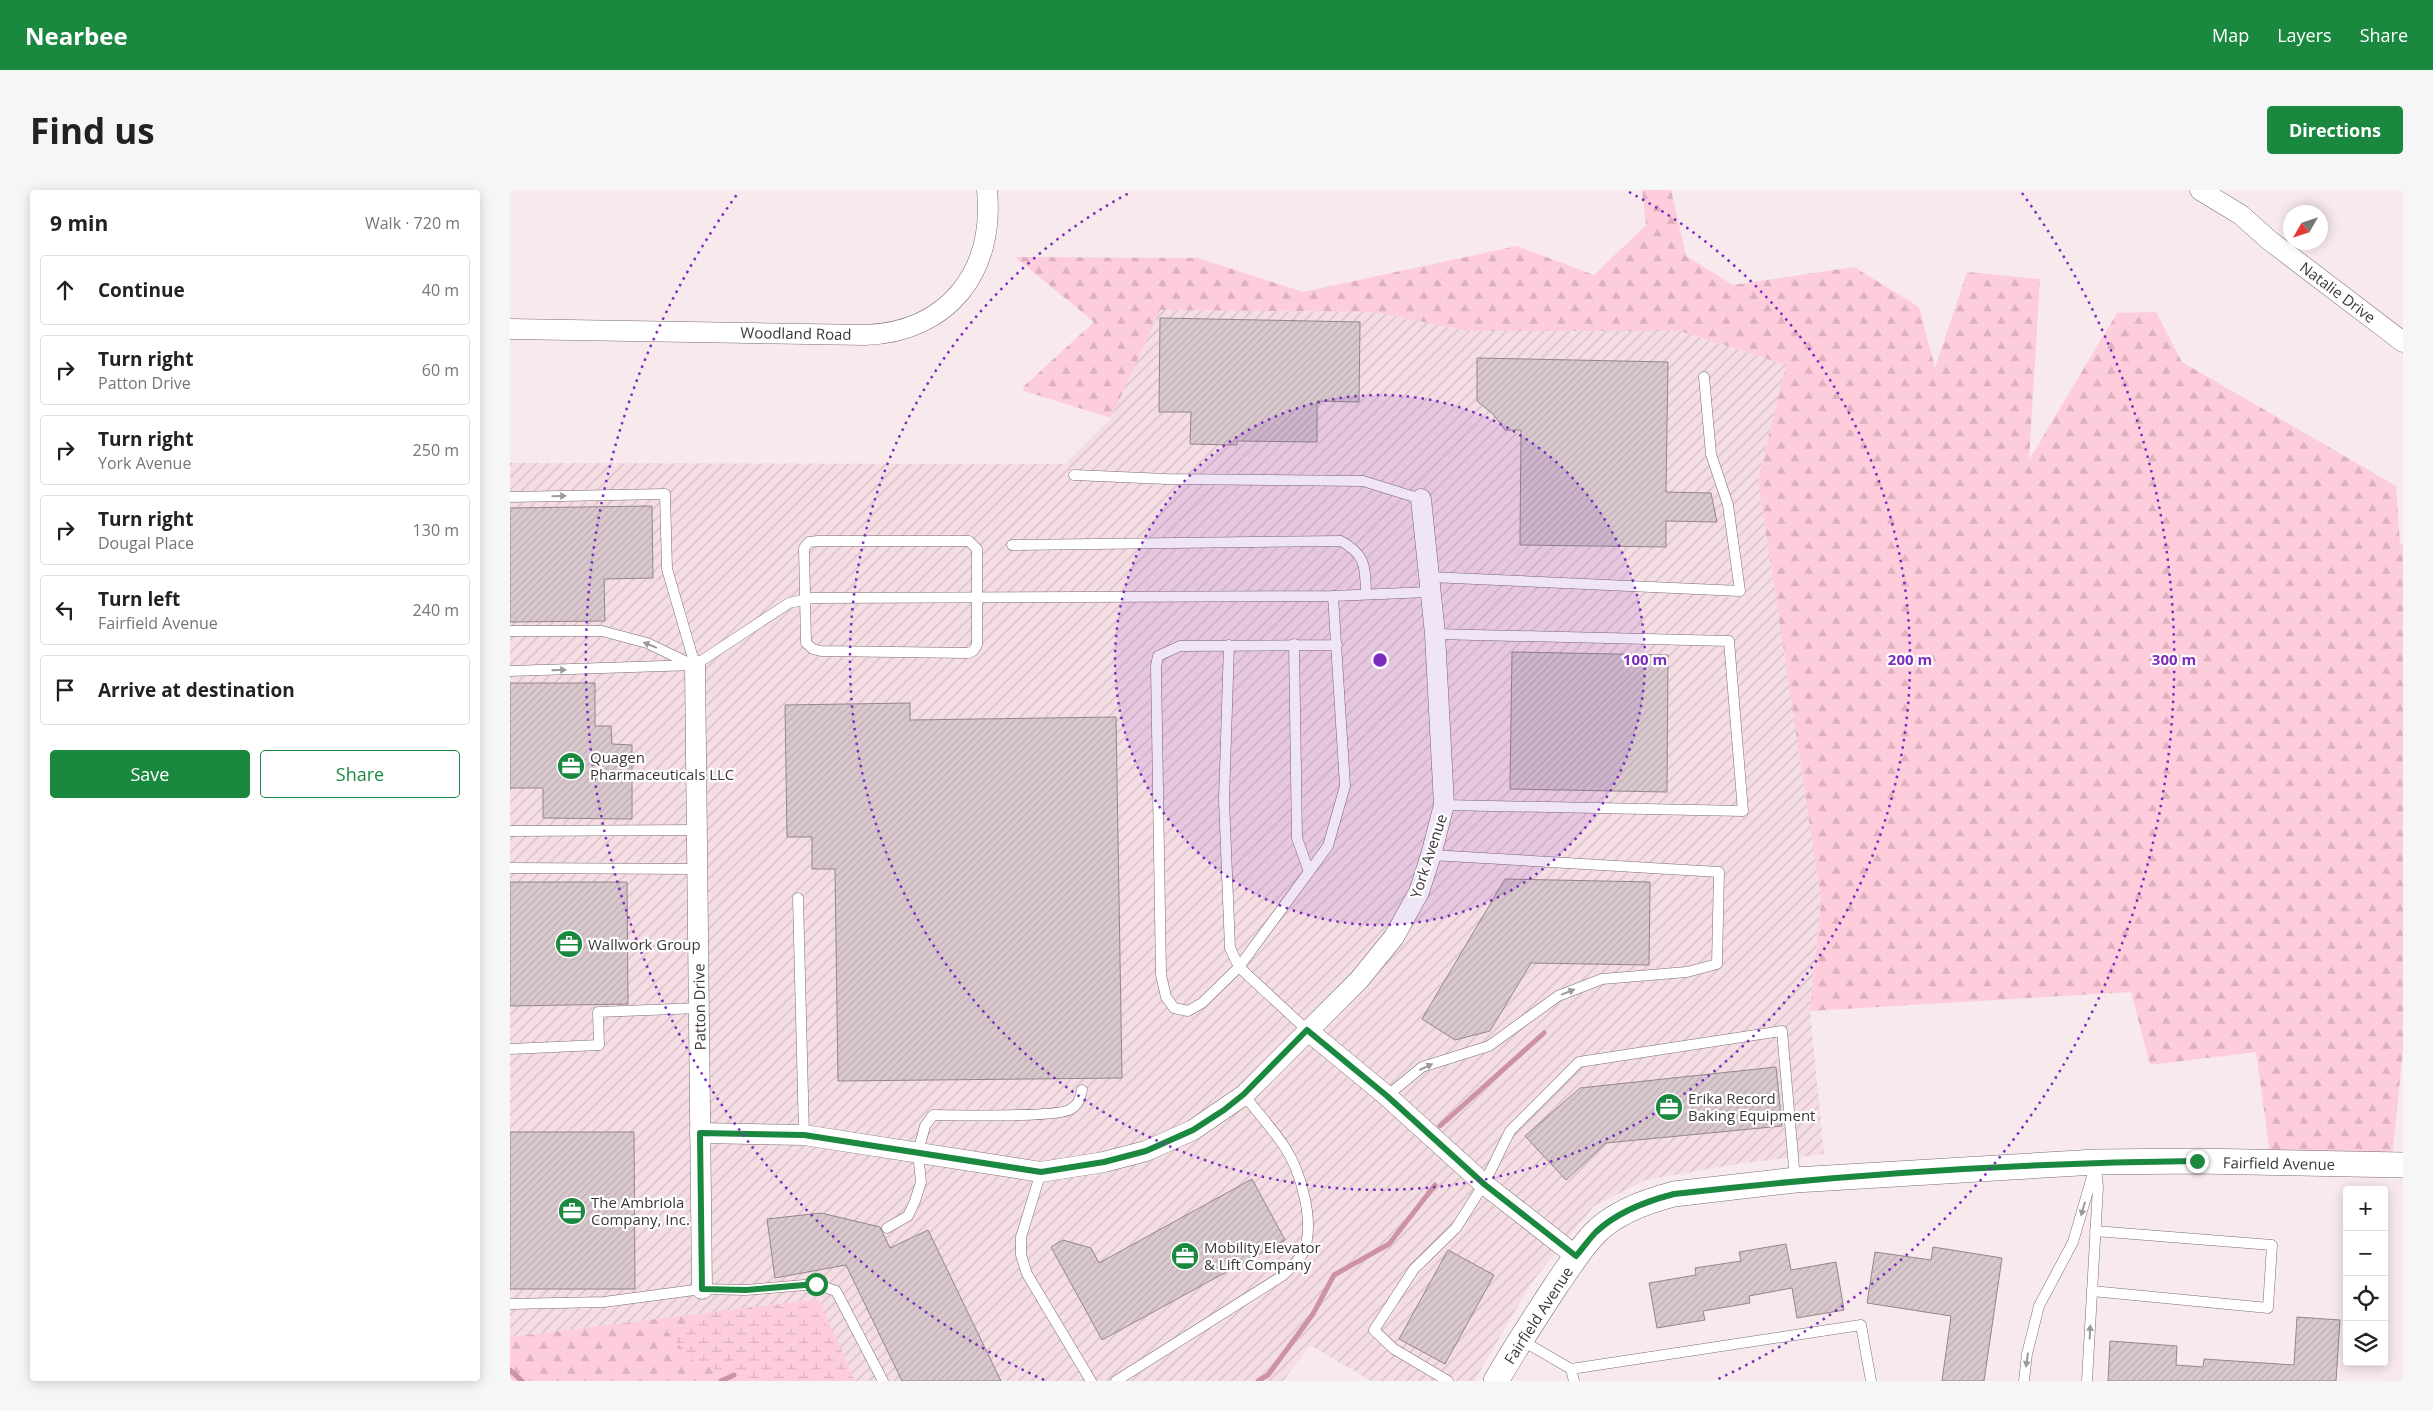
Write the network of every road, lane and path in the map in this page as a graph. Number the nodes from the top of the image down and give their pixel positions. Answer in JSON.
{"nodes":[{"id":1,"x":987,"y":190,"type":"edge"},
{"id":2,"x":2200,"y":190,"type":"edge"},
{"id":3,"x":510,"y":329,"type":"edge"},
{"id":4,"x":2403,"y":342,"type":"edge"},
{"id":5,"x":1704,"y":378,"type":"dead end"},
{"id":6,"x":1074,"y":475,"type":"dead end"},
{"id":7,"x":510,"y":497,"type":"edge"},
{"id":8,"x":1421,"y":500,"type":"joint"},
{"id":9,"x":1012,"y":545,"type":"dead end"},
{"id":10,"x":1429,"y":584,"type":"junction"},
{"id":11,"x":1366,"y":593,"type":"junction"},
{"id":12,"x":1332,"y":596,"type":"junction"},
{"id":13,"x":978,"y":598,"type":"junction"},
{"id":14,"x":804,"y":600,"type":"junction"},
{"id":15,"x":510,"y":632,"type":"edge"},
{"id":16,"x":1434,"y":634,"type":"junction"},
{"id":17,"x":1294,"y":644,"type":"junction"},
{"id":18,"x":1229,"y":645,"type":"junction"},
{"id":19,"x":1337,"y":645,"type":"junction"},
{"id":20,"x":695,"y":665,"type":"junction"},
{"id":21,"x":510,"y":672,"type":"edge"},
{"id":22,"x":1444,"y":805,"type":"junction"},
{"id":23,"x":697,"y":830,"type":"junction"},
{"id":24,"x":510,"y":831,"type":"edge"},
{"id":25,"x":1431,"y":855,"type":"junction"},
{"id":26,"x":510,"y":868,"type":"edge"},
{"id":27,"x":697,"y":869,"type":"junction"},
{"id":28,"x":1309,"y":872,"type":"junction"},
{"id":29,"x":798,"y":898,"type":"dead end"},
{"id":30,"x":1239,"y":967,"type":"junction"},
{"id":31,"x":699,"y":1008,"type":"junction"},
{"id":32,"x":1307,"y":1030,"type":"junction"},
{"id":33,"x":510,"y":1048,"type":"edge"},
{"id":34,"x":1082,"y":1090,"type":"dead end"},
{"id":35,"x":1244,"y":1094,"type":"junction"},
{"id":36,"x":1387,"y":1096,"type":"junction"},
{"id":37,"x":700,"y":1133,"type":"junction"},
{"id":38,"x":804,"y":1135,"type":"junction"},
{"id":39,"x":918,"y":1152,"type":"junction"},
{"id":40,"x":2096,"y":1162,"type":"junction"},
{"id":41,"x":2403,"y":1165,"type":"edge"},
{"id":42,"x":1041,"y":1172,"type":"junction"},
{"id":43,"x":1795,"y":1180,"type":"junction"},
{"id":44,"x":1484,"y":1184,"type":"junction"},
{"id":45,"x":887,"y":1228,"type":"dead end"},
{"id":46,"x":2095,"y":1231,"type":"junction"},
{"id":47,"x":1576,"y":1256,"type":"junction"},
{"id":48,"x":702,"y":1289,"type":"junction"},
{"id":49,"x":2092,"y":1291,"type":"junction"},
{"id":50,"x":510,"y":1304,"type":"edge"},
{"id":51,"x":1520,"y":1339,"type":"junction"},
{"id":52,"x":1571,"y":1369,"type":"junction"},
{"id":53,"x":883,"y":1381,"type":"edge"},
{"id":54,"x":1091,"y":1381,"type":"edge"},
{"id":55,"x":1116,"y":1381,"type":"edge"},
{"id":56,"x":1448,"y":1381,"type":"edge"},
{"id":57,"x":1496,"y":1381,"type":"edge"},
{"id":58,"x":1574,"y":1381,"type":"edge"},
{"id":59,"x":1871,"y":1381,"type":"edge"},
{"id":60,"x":2024,"y":1381,"type":"edge"},
{"id":61,"x":2087,"y":1381,"type":"edge"}],
"edges":[{"from":1,"to":3,"type":"street","name":"Woodland Road"},
{"from":2,"to":4,"type":"street","name":"Natalie Drive"},
{"from":5,"to":10,"type":"lane"},
{"from":6,"to":8,"type":"lane"},
{"from":7,"to":20,"type":"lane","one_way":true},
{"from":8,"to":10,"type":"street","name":"York Avenue"},
{"from":9,"to":11,"type":"lane"},
{"from":10,"to":11,"type":"lane"},
{"from":10,"to":16,"type":"street","name":"York Avenue"},
{"from":11,"to":12,"type":"lane"},
{"from":12,"to":13,"type":"lane"},
{"from":12,"to":19,"type":"lane"},
{"from":13,"to":14,"type":"lane"},
{"from":13,"to":14,"type":"lane"},
{"from":13,"to":14,"type":"lane"},
{"from":14,"to":20,"type":"lane"},
{"from":20,"to":15,"type":"lane","one_way":true},
{"from":16,"to":22,"type":"street","name":"York Avenue"},
{"from":16,"to":22,"type":"lane"},
{"from":17,"to":18,"type":"lane"},
{"from":17,"to":19,"type":"lane"},
{"from":17,"to":28,"type":"lane"},
{"from":18,"to":30,"type":"lane"},
{"from":18,"to":30,"type":"lane"},
{"from":19,"to":28,"type":"lane"},
{"from":21,"to":20,"type":"lane","one_way":true},
{"from":20,"to":23,"type":"street","name":"Patton Drive"},
{"from":22,"to":25,"type":"street","name":"York Avenue"},
{"from":23,"to":24,"type":"lane"},
{"from":23,"to":27,"type":"street","name":"Patton Drive"},
{"from":25,"to":32,"type":"street","name":"York Avenue"},
{"from":36,"to":25,"type":"lane","one_way":true},
{"from":26,"to":27,"type":"lane"},
{"from":27,"to":31,"type":"street","name":"Patton Drive"},
{"from":28,"to":30,"type":"lane"},
{"from":29,"to":38,"type":"lane"},
{"from":30,"to":32,"type":"lane"},
{"from":31,"to":33,"type":"lane"},
{"from":31,"to":37,"type":"street","name":"Patton Drive"},
{"from":32,"to":35,"type":"street","name":"York Avenue"},
{"from":32,"to":36,"type":"street"},
{"from":34,"to":39,"type":"lane"},
{"from":35,"to":42,"type":"street","name":"York Avenue"},
{"from":35,"to":55,"type":"lane"},
{"from":36,"to":44,"type":"street"},
{"from":37,"to":38,"type":"street","name":"York Avenue"},
{"from":37,"to":48,"type":"street","name":"Patton Drive"},
{"from":38,"to":39,"type":"street","name":"York Avenue"},
{"from":39,"to":42,"type":"street","name":"York Avenue"},
{"from":39,"to":45,"type":"lane"},
{"from":40,"to":41,"type":"street","name":"Fairfield Avenue"},
{"from":40,"to":43,"type":"street","name":"Fairfield Avenue"},
{"from":40,"to":46,"type":"lane"},
{"from":40,"to":60,"type":"lane","one_way":true},
{"from":42,"to":54,"type":"lane"},
{"from":43,"to":44,"type":"lane"},
{"from":43,"to":47,"type":"street","name":"Fairfield Avenue"},
{"from":44,"to":47,"type":"street"},
{"from":44,"to":56,"type":"lane"},
{"from":46,"to":49,"type":"lane"},
{"from":46,"to":49,"type":"lane"},
{"from":47,"to":51,"type":"street","name":"Fairfield Avenue"},
{"from":48,"to":50,"type":"lane"},
{"from":48,"to":53,"type":"lane"},
{"from":61,"to":49,"type":"lane","one_way":true},
{"from":51,"to":52,"type":"lane"},
{"from":51,"to":57,"type":"street","name":"Fairfield Avenue"},
{"from":52,"to":58,"type":"lane"},
{"from":52,"to":59,"type":"lane"}]}
